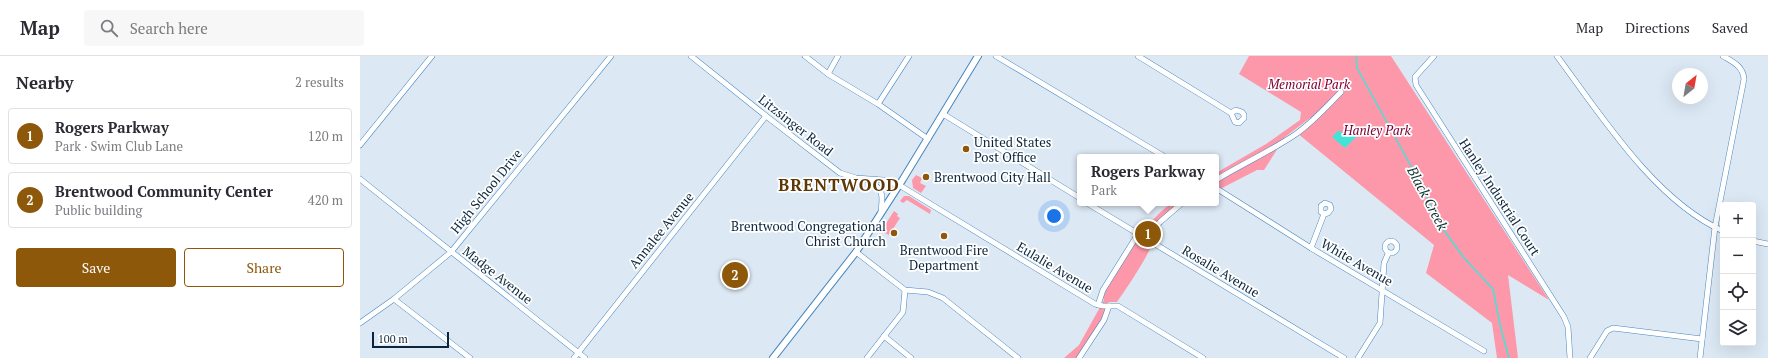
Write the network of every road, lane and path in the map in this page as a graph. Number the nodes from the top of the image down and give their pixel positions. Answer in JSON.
{"nodes":[{"id":1,"x":432,"y":56,"type":"edge"},
{"id":2,"x":611,"y":56,"type":"edge"},
{"id":3,"x":691,"y":56,"type":"edge"},
{"id":4,"x":805,"y":56,"type":"edge"},
{"id":5,"x":838,"y":56,"type":"edge"},
{"id":6,"x":909,"y":56,"type":"edge"},
{"id":7,"x":978,"y":56,"type":"edge"},
{"id":8,"x":996,"y":56,"type":"edge"},
{"id":9,"x":1138,"y":56,"type":"edge"},
{"id":10,"x":1434,"y":56,"type":"edge"},
{"id":11,"x":1557,"y":56,"type":"edge"},
{"id":12,"x":1723,"y":56,"type":"edge"},
{"id":13,"x":828,"y":74,"type":"junction"},
{"id":14,"x":1341,"y":92,"type":"dead end"},
{"id":15,"x":878,"y":104,"type":"junction"},
{"id":16,"x":1231,"y":113,"type":"dead end"},
{"id":17,"x":943,"y":114,"type":"junction"},
{"id":18,"x":766,"y":116,"type":"junction"},
{"id":19,"x":928,"y":139,"type":"junction"},
{"id":20,"x":360,"y":145,"type":"edge"},
{"id":21,"x":1160,"y":154,"type":"edge"},
{"id":22,"x":1219,"y":178,"type":"edge"},
{"id":23,"x":360,"y":179,"type":"edge"},
{"id":24,"x":867,"y":179,"type":"junction"},
{"id":25,"x":899,"y":185,"type":"junction"},
{"id":26,"x":1219,"y":190,"type":"dead end"},
{"id":27,"x":1077,"y":196,"type":"edge"},
{"id":28,"x":1092,"y":206,"type":"edge"},
{"id":29,"x":1179,"y":206,"type":"edge"},
{"id":30,"x":881,"y":214,"type":"junction"},
{"id":31,"x":1324,"y":214,"type":"dead end"},
{"id":32,"x":1715,"y":227,"type":"junction"},
{"id":33,"x":1720,"y":230,"type":"edge"},
{"id":34,"x":1138,"y":234,"type":"junction"},
{"id":35,"x":1146,"y":239,"type":"junction"},
{"id":36,"x":1756,"y":242,"type":"edge"},
{"id":37,"x":1768,"y":244,"type":"edge"},
{"id":38,"x":1311,"y":248,"type":"junction"},
{"id":39,"x":451,"y":252,"type":"junction"},
{"id":40,"x":856,"y":252,"type":"junction"},
{"id":41,"x":1388,"y":254,"type":"dead end"},
{"id":42,"x":905,"y":290,"type":"junction"},
{"id":43,"x":1383,"y":290,"type":"junction"},
{"id":44,"x":394,"y":299,"type":"junction"},
{"id":45,"x":1098,"y":306,"type":"junction"},
{"id":46,"x":1110,"y":306,"type":"junction"},
{"id":47,"x":360,"y":323,"type":"edge"},
{"id":48,"x":884,"y":336,"type":"junction"},
{"id":49,"x":1702,"y":339,"type":"junction"},
{"id":50,"x":1484,"y":351,"type":"dead end"},
{"id":51,"x":577,"y":352,"type":"junction"},
{"id":52,"x":470,"y":358,"type":"edge"},
{"id":53,"x":574,"y":358,"type":"edge"},
{"id":54,"x":585,"y":358,"type":"edge"},
{"id":55,"x":773,"y":358,"type":"edge"},
{"id":56,"x":867,"y":358,"type":"edge"},
{"id":57,"x":911,"y":358,"type":"edge"},
{"id":58,"x":1018,"y":358,"type":"edge"},
{"id":59,"x":1079,"y":358,"type":"edge"},
{"id":60,"x":1203,"y":358,"type":"edge"},
{"id":61,"x":1344,"y":358,"type":"edge"},
{"id":62,"x":1358,"y":358,"type":"edge"},
{"id":63,"x":1570,"y":358,"type":"edge"},
{"id":64,"x":1590,"y":358,"type":"edge"},
{"id":65,"x":1700,"y":358,"type":"edge"}],
"edges":[{"from":1,"to":20,"type":"street"},
{"from":2,"to":39,"type":"street","name":"High School Drive"},
{"from":3,"to":18,"type":"street","name":"Litzsinger Road"},
{"from":4,"to":13,"type":"street"},
{"from":5,"to":13,"type":"street"},
{"from":6,"to":15,"type":"street"},
{"from":7,"to":17,"type":"main road"},
{"from":8,"to":21,"type":"street"},
{"from":9,"to":16,"type":"street"},
{"from":10,"to":63,"type":"street","name":"Hanley Industrial Court"},
{"from":11,"to":32,"type":"street"},
{"from":12,"to":32,"type":"street"},
{"from":13,"to":15,"type":"street"},
{"from":14,"to":22,"type":"street"},
{"from":15,"to":19,"type":"street"},
{"from":17,"to":19,"type":"main road"},
{"from":17,"to":27,"type":"street"},
{"from":18,"to":24,"type":"street","name":"Litzsinger Road"},
{"from":18,"to":51,"type":"street","name":"Annalee Avenue"},
{"from":19,"to":25,"type":"main road"},
{"from":23,"to":39,"type":"street","name":"Madge Avenue"},
{"from":24,"to":25,"type":"street","name":"Litzsinger Road"},
{"from":24,"to":30,"type":"street"},
{"from":25,"to":30,"type":"main road"},
{"from":25,"to":45,"type":"street","name":"Eulalie Avenue"},
{"from":26,"to":38,"type":"street","name":"White Avenue"},
{"from":28,"to":34,"type":"street","name":"Rosalie Avenue"},
{"from":29,"to":35,"type":"street"},
{"from":30,"to":40,"type":"main road"},
{"from":31,"to":38,"type":"street"},
{"from":32,"to":33,"type":"street"},
{"from":32,"to":49,"type":"street"},
{"from":34,"to":35,"type":"street","name":"Rosalie Avenue"},
{"from":34,"to":45,"type":"street"},
{"from":35,"to":61,"type":"street","name":"Rosalie Avenue"},
{"from":36,"to":37,"type":"street"},
{"from":38,"to":43,"type":"street","name":"White Avenue"},
{"from":39,"to":44,"type":"street","name":"High School Drive"},
{"from":39,"to":51,"type":"street","name":"Madge Avenue"},
{"from":40,"to":42,"type":"street"},
{"from":40,"to":55,"type":"main road"},
{"from":41,"to":43,"type":"street"},
{"from":42,"to":48,"type":"street"},
{"from":42,"to":58,"type":"street"},
{"from":43,"to":50,"type":"street","name":"White Avenue"},
{"from":43,"to":62,"type":"street"},
{"from":44,"to":47,"type":"street","name":"High School Drive"},
{"from":44,"to":52,"type":"street"},
{"from":45,"to":46,"type":"street","name":"Eulalie Avenue"},
{"from":46,"to":59,"type":"street"},
{"from":46,"to":60,"type":"street","name":"Eulalie Avenue"},
{"from":48,"to":56,"type":"street"},
{"from":48,"to":57,"type":"street"},
{"from":49,"to":64,"type":"street"},
{"from":49,"to":65,"type":"street"},
{"from":51,"to":53,"type":"street","name":"Annalee Avenue"},
{"from":51,"to":54,"type":"street","name":"Madge Avenue"}]}
